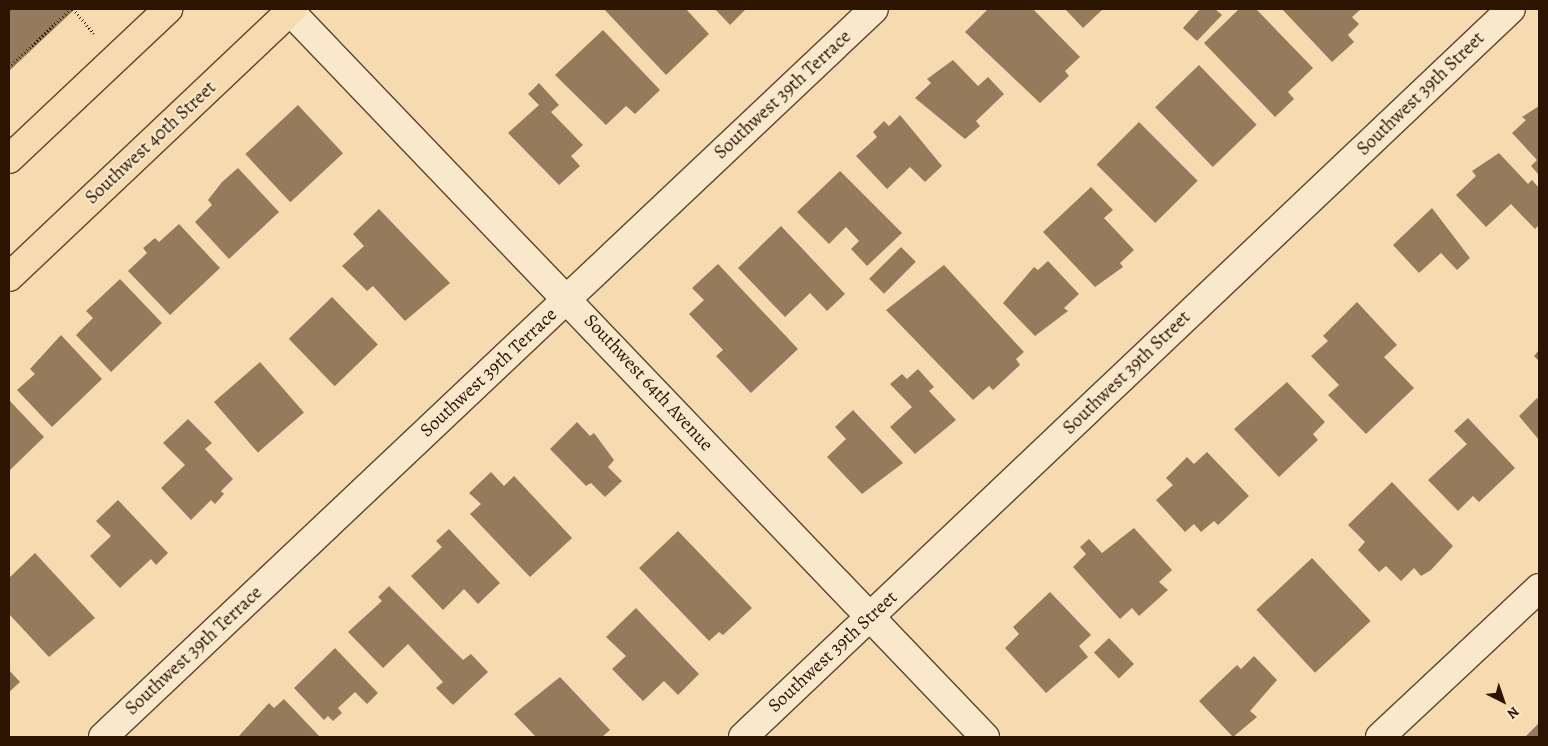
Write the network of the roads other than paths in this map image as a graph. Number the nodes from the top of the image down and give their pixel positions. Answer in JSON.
{"nodes":[{"id":1,"x":168,"y":9,"type":"edge"},
{"id":2,"x":874,"y":9,"type":"edge"},
{"id":3,"x":1510,"y":9,"type":"edge"},
{"id":4,"x":290,"y":10,"type":"edge"},
{"id":5,"x":9,"y":160,"type":"edge"},
{"id":6,"x":9,"y":277,"type":"edge"},
{"id":7,"x":568,"y":299,"type":"junction"},
{"id":8,"x":1539,"y":588,"type":"edge"},
{"id":9,"x":870,"y":617,"type":"junction"},
{"id":10,"x":103,"y":737,"type":"edge"},
{"id":11,"x":743,"y":737,"type":"edge"},
{"id":12,"x":985,"y":737,"type":"edge"},
{"id":13,"x":1380,"y":737,"type":"edge"}],
"edges":[{"from":1,"to":5,"type":"main road"},
{"from":2,"to":7,"type":"street","name":"Southwest 39th Terrace"},
{"from":3,"to":9,"type":"street","name":"Southwest 39th Street"},
{"from":4,"to":6,"type":"main road","name":"Southwest 40th Street"},
{"from":4,"to":7,"type":"street","name":"Southwest 64th Avenue"},
{"from":7,"to":9,"type":"street","name":"Southwest 64th Avenue"},
{"from":7,"to":10,"type":"street","name":"Southwest 39th Terrace"},
{"from":8,"to":13,"type":"street"},
{"from":9,"to":11,"type":"street","name":"Southwest 39th Street"},
{"from":9,"to":12,"type":"street","name":"Southwest 64th Avenue"}]}
